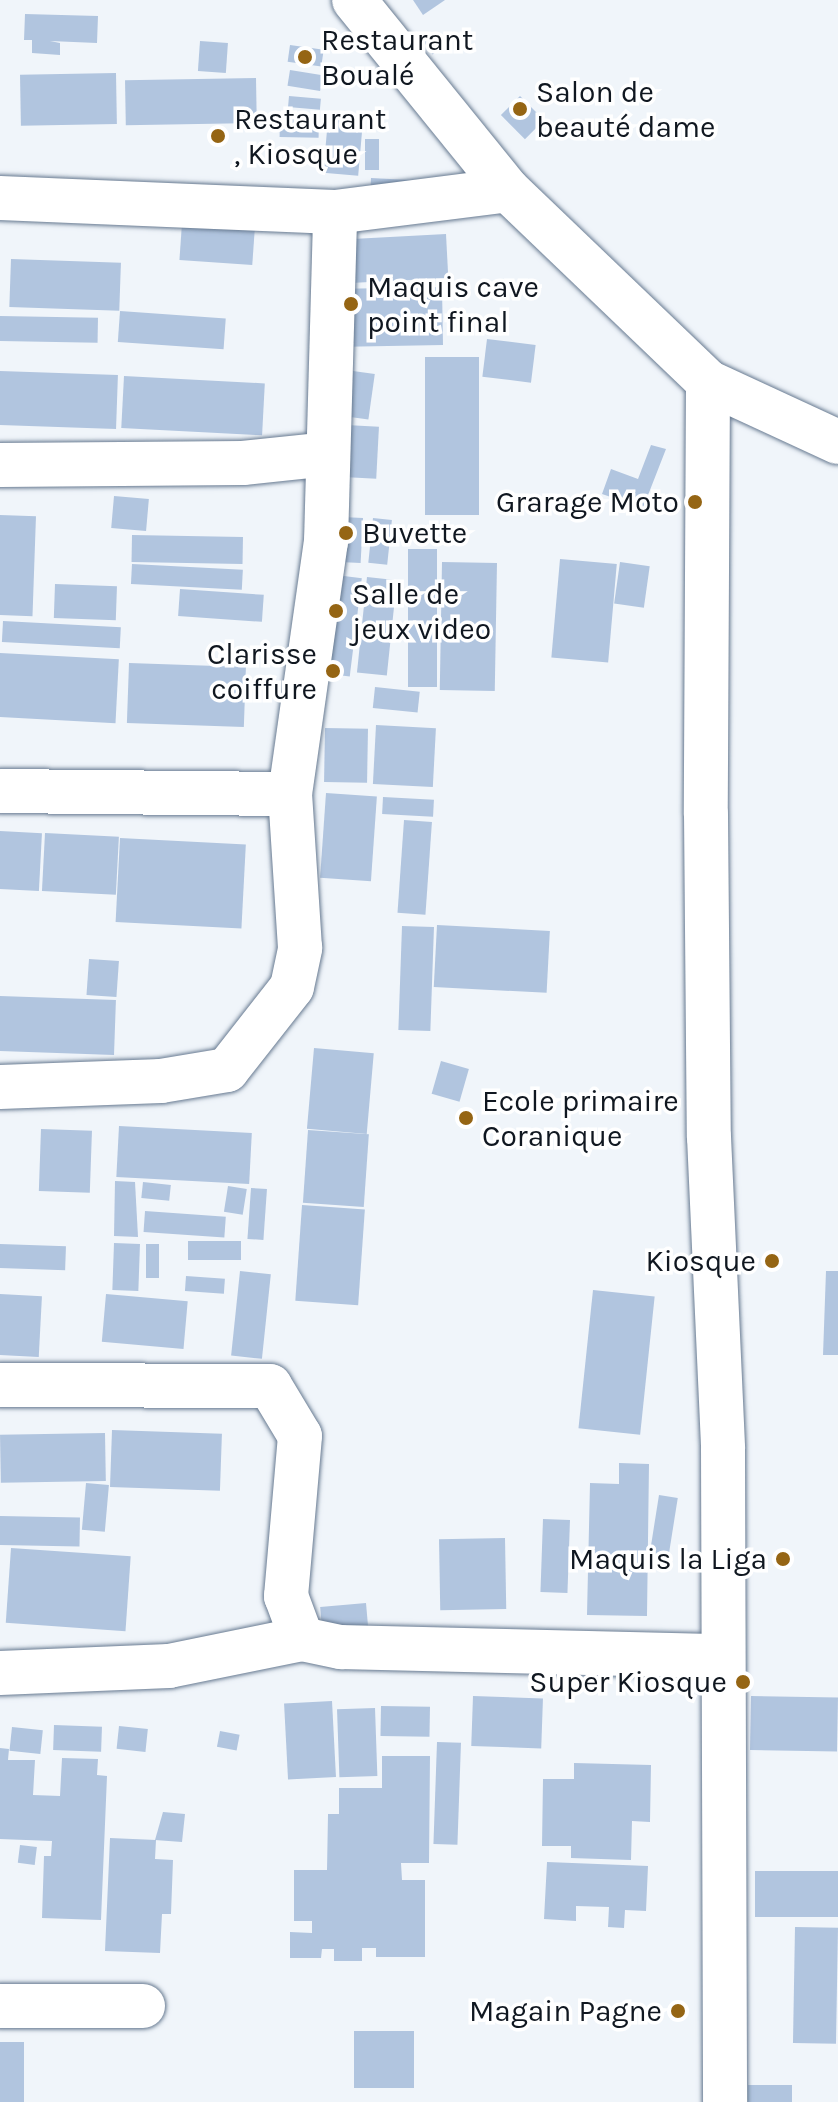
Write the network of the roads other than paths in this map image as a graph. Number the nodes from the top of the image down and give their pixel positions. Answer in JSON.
{"nodes":[{"id":1,"x":354,"y":0,"type":"edge"},
{"id":2,"x":508,"y":190,"type":"junction"},
{"id":3,"x":0,"y":198,"type":"edge"},
{"id":4,"x":335,"y":212,"type":"junction"},
{"id":5,"x":708,"y":382,"type":"junction"},
{"id":6,"x":838,"y":442,"type":"edge"},
{"id":7,"x":328,"y":454,"type":"junction"},
{"id":8,"x":0,"y":465,"type":"edge"},
{"id":9,"x":0,"y":791,"type":"edge"},
{"id":10,"x":290,"y":794,"type":"junction"},
{"id":11,"x":0,"y":1087,"type":"edge"},
{"id":12,"x":0,"y":1385,"type":"edge"},
{"id":13,"x":302,"y":1639,"type":"junction"},
{"id":14,"x":722,"y":1656,"type":"junction"},
{"id":15,"x":0,"y":1673,"type":"edge"},
{"id":16,"x":0,"y":2006,"type":"edge"},
{"id":17,"x":143,"y":2006,"type":"dead end"},
{"id":18,"x":725,"y":2102,"type":"edge"}],
"edges":[{"from":1,"to":2,"type":"street"},
{"from":2,"to":4,"type":"street"},
{"from":2,"to":5,"type":"street"},
{"from":3,"to":4,"type":"street"},
{"from":4,"to":7,"type":"street"},
{"from":5,"to":6,"type":"street"},
{"from":5,"to":14,"type":"street"},
{"from":7,"to":8,"type":"street"},
{"from":7,"to":10,"type":"street"},
{"from":9,"to":10,"type":"street"},
{"from":10,"to":11,"type":"street"},
{"from":12,"to":13,"type":"street"},
{"from":13,"to":14,"type":"street"},
{"from":13,"to":15,"type":"street"},
{"from":14,"to":18,"type":"street"},
{"from":16,"to":17,"type":"street"}]}
